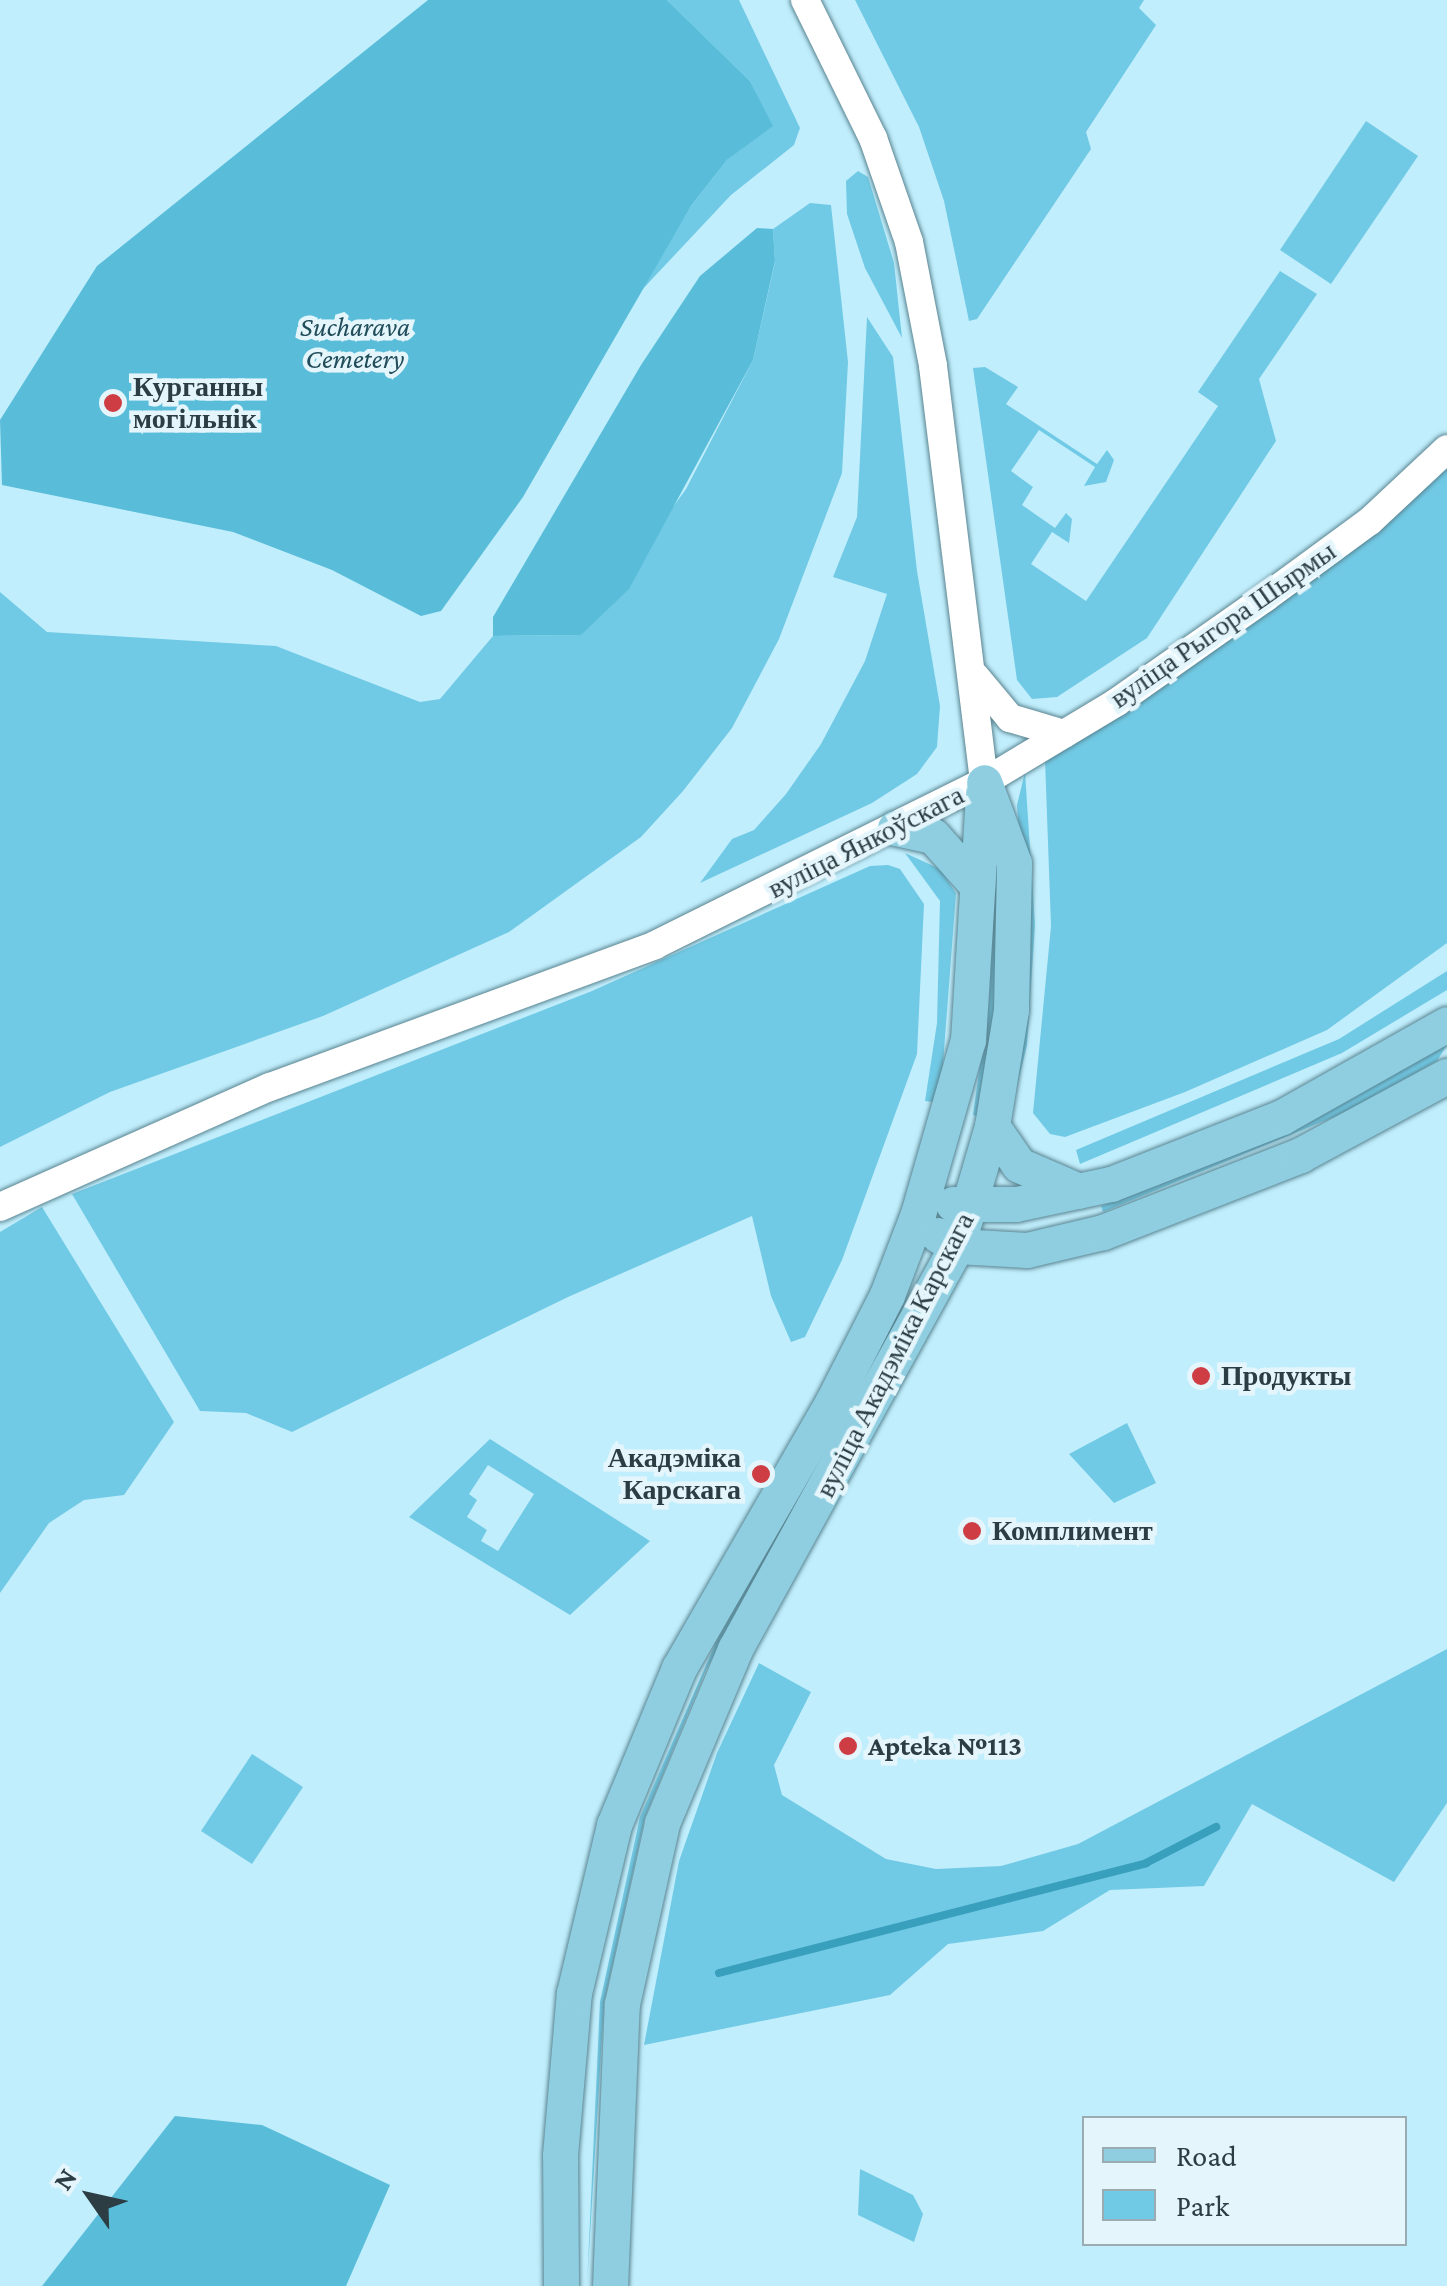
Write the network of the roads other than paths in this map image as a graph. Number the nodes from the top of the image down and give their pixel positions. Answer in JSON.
{"nodes":[{"id":1,"x":806,"y":0,"type":"edge"},
{"id":2,"x":1447,"y":449,"type":"edge"},
{"id":3,"x":972,"y":670,"type":"junction"},
{"id":4,"x":1064,"y":734,"type":"junction"},
{"id":5,"x":984,"y":782,"type":"junction"},
{"id":6,"x":895,"y":828,"type":"junction"},
{"id":7,"x":975,"y":883,"type":"junction"},
{"id":8,"x":1447,"y":1024,"type":"edge"},
{"id":9,"x":1447,"y":1076,"type":"edge"},
{"id":10,"x":992,"y":1126,"type":"junction"},
{"id":11,"x":1088,"y":1192,"type":"junction"},
{"id":12,"x":972,"y":1202,"type":"junction"},
{"id":13,"x":0,"y":1207,"type":"edge"},
{"id":14,"x":918,"y":1214,"type":"junction"},
{"id":15,"x":956,"y":1246,"type":"junction"},
{"id":16,"x":562,"y":2286,"type":"edge"},
{"id":17,"x":610,"y":2286,"type":"edge"}],
"edges":[{"from":1,"to":3,"type":"street","name":"вуліца Янкоўскага"},
{"from":2,"to":4,"type":"street","name":"вуліца Рыгора Шырмы"},
{"from":3,"to":4,"type":"street"},
{"from":3,"to":5,"type":"street","name":"вуліца Янкоўскага"},
{"from":4,"to":5,"type":"street","name":"вуліца Рыгора Шырмы"},
{"from":5,"to":6,"type":"street","name":"вуліца Янкоўскага"},
{"from":5,"to":7,"type":"main road","name":"вуліца Акадэміка Карскага"},
{"from":5,"to":10,"type":"main road","name":"вуліца Акадэміка Карскага"},
{"from":6,"to":7,"type":"main road"},
{"from":6,"to":13,"type":"street","name":"вуліца Янкоўскага"},
{"from":7,"to":14,"type":"main road","name":"вуліца Акадэміка Карскага"},
{"from":8,"to":11,"type":"main road"},
{"from":9,"to":15,"type":"main road"},
{"from":10,"to":11,"type":"main road"},
{"from":10,"to":12,"type":"main road","name":"вуліца Акадэміка Карскага"},
{"from":11,"to":12,"type":"main road"},
{"from":12,"to":14,"type":"main road"},
{"from":12,"to":15,"type":"main road","name":"вуліца Акадэміка Карскага"},
{"from":14,"to":15,"type":"main road"},
{"from":14,"to":16,"type":"main road","name":"вуліца Акадэміка Карскага"},
{"from":15,"to":17,"type":"main road","name":"вуліца Акадэміка Карскага"}]}
